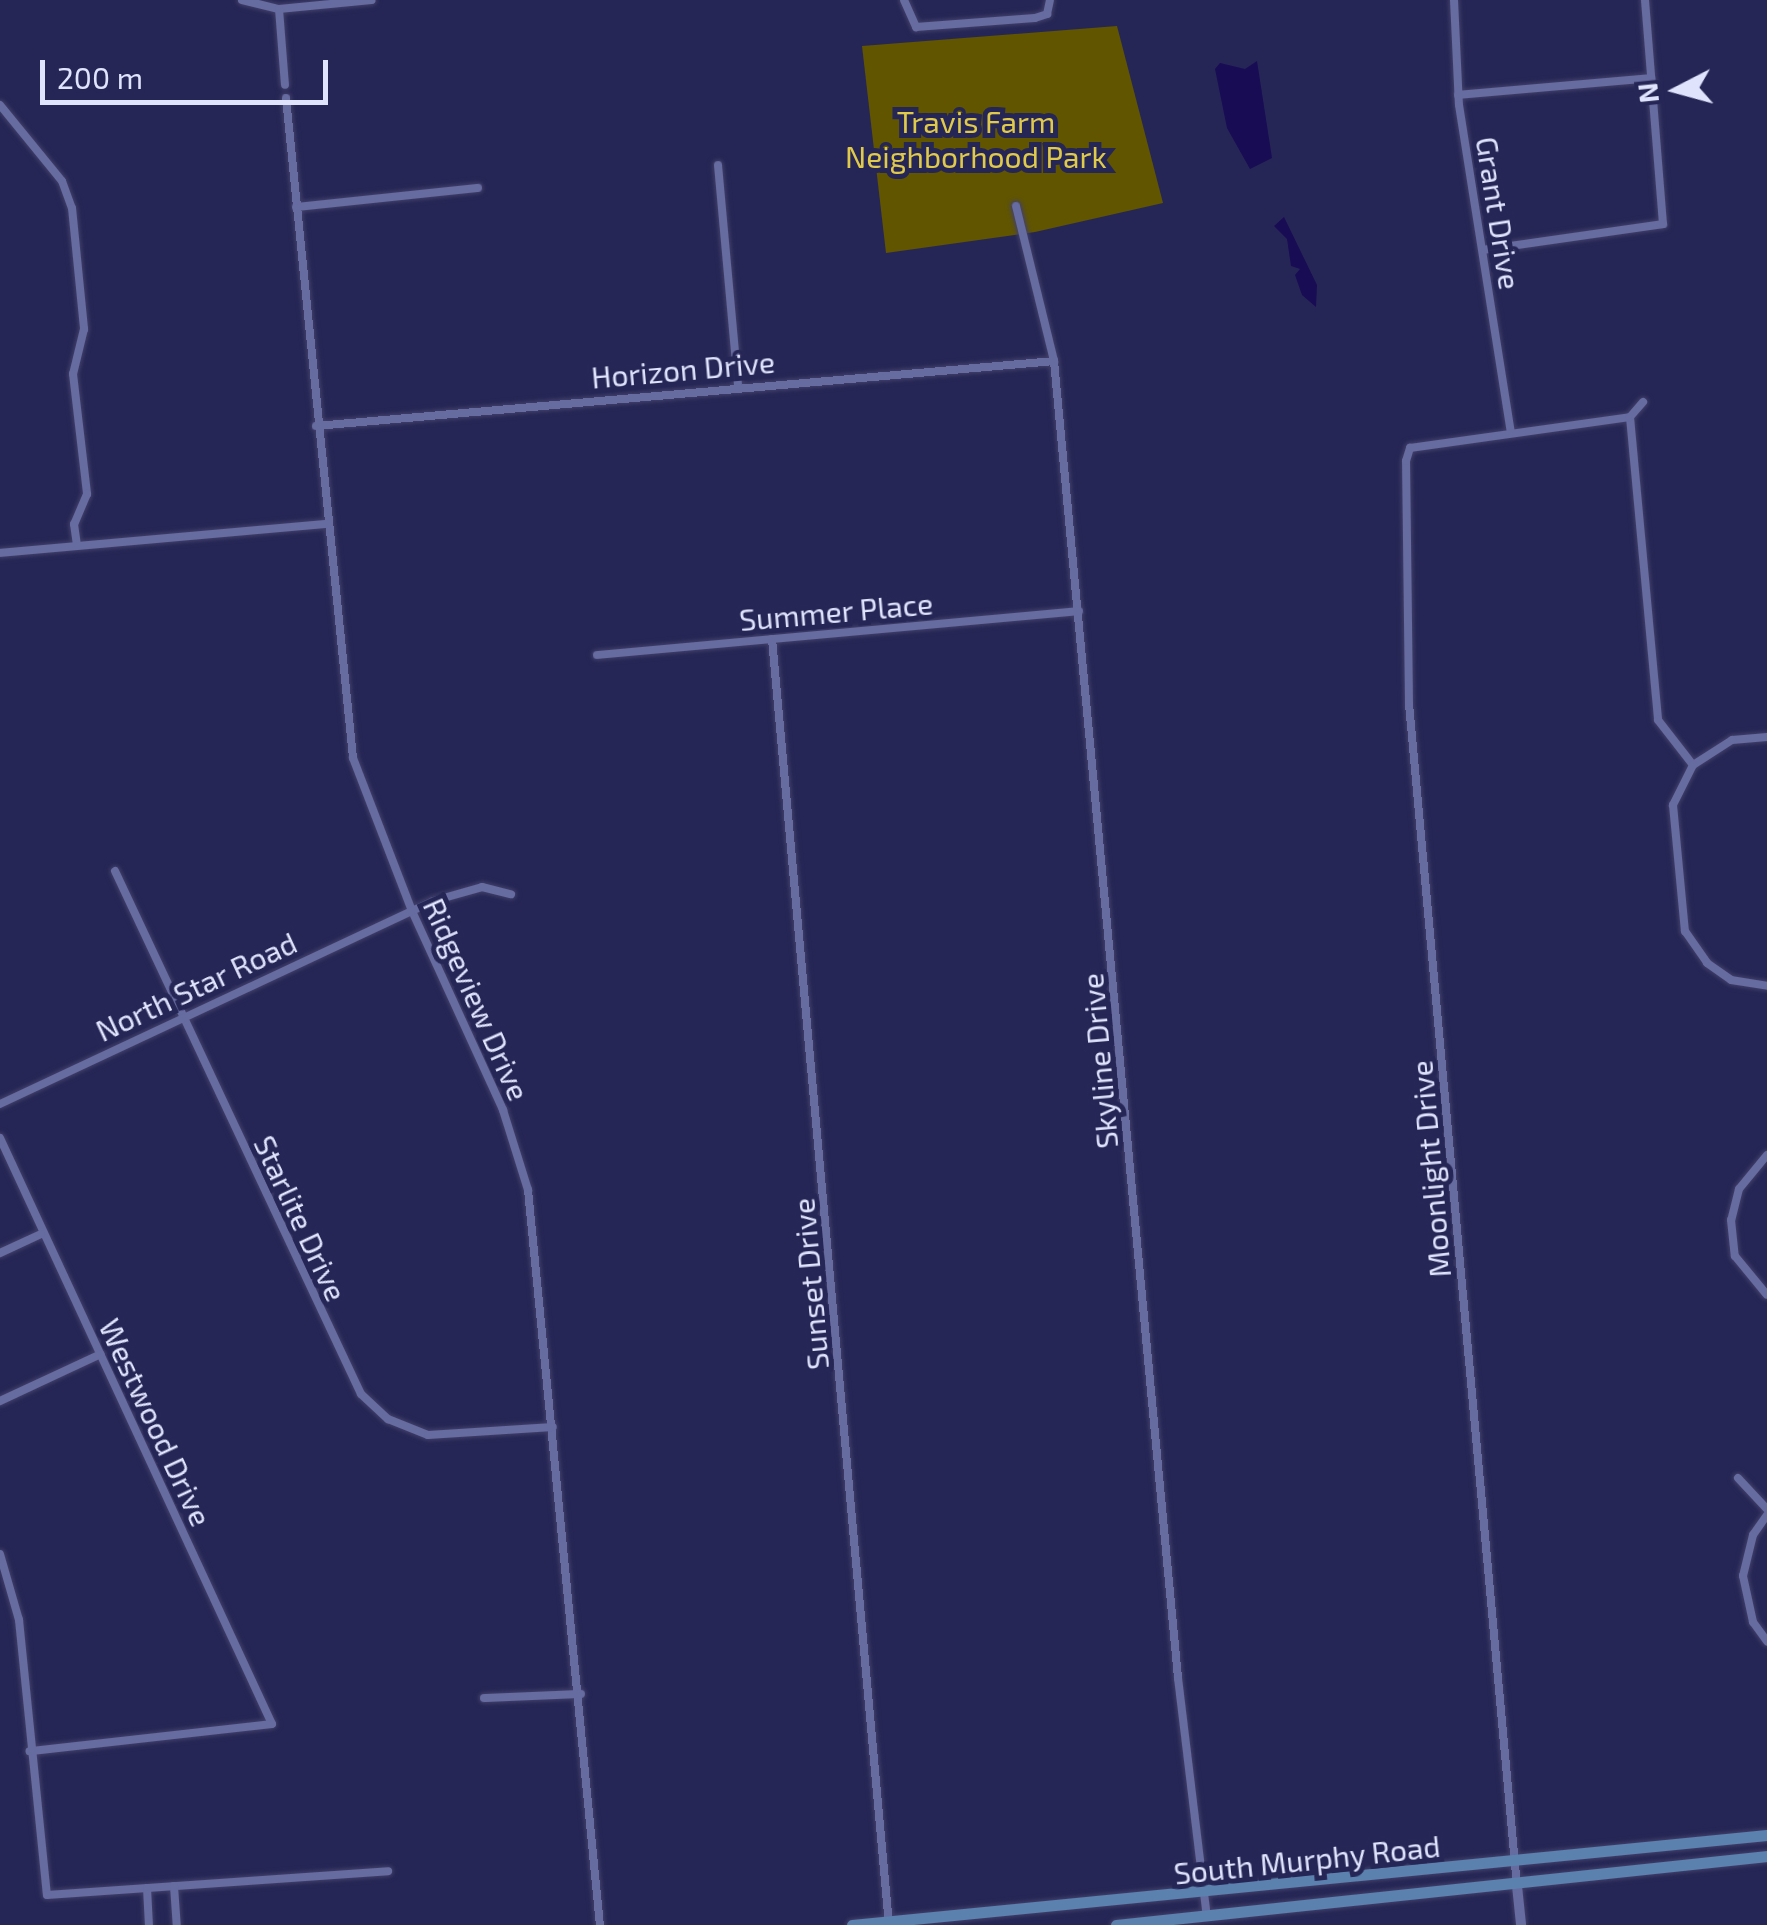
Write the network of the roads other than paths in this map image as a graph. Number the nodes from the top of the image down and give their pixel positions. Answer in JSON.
{"nodes":[{"id":1,"x":242,"y":0,"type":"edge"},
{"id":2,"x":372,"y":0,"type":"edge"},
{"id":3,"x":904,"y":0,"type":"edge"},
{"id":4,"x":1050,"y":0,"type":"edge"},
{"id":5,"x":1454,"y":0,"type":"edge"},
{"id":6,"x":1644,"y":0,"type":"edge"},
{"id":7,"x":278,"y":9,"type":"junction"},
{"id":8,"x":1651,"y":78,"type":"junction"},
{"id":9,"x":285,"y":85,"type":"dead end"},
{"id":10,"x":1458,"y":95,"type":"junction"},
{"id":11,"x":286,"y":98,"type":"dead end"},
{"id":12,"x":0,"y":105,"type":"edge"},
{"id":13,"x":718,"y":165,"type":"dead end"},
{"id":14,"x":478,"y":188,"type":"dead end"},
{"id":15,"x":1016,"y":206,"type":"dead end"},
{"id":16,"x":296,"y":207,"type":"junction"},
{"id":17,"x":1483,"y":250,"type":"junction"},
{"id":18,"x":1054,"y":361,"type":"junction"},
{"id":19,"x":738,"y":386,"type":"junction"},
{"id":20,"x":1643,"y":402,"type":"dead end"},
{"id":21,"x":1630,"y":416,"type":"junction"},
{"id":22,"x":316,"y":426,"type":"junction"},
{"id":23,"x":1511,"y":432,"type":"junction"},
{"id":24,"x":327,"y":524,"type":"junction"},
{"id":25,"x":76,"y":546,"type":"junction"},
{"id":26,"x":0,"y":553,"type":"edge"},
{"id":27,"x":1079,"y":611,"type":"junction"},
{"id":28,"x":772,"y":639,"type":"junction"},
{"id":29,"x":597,"y":656,"type":"dead end"},
{"id":30,"x":1767,"y":737,"type":"edge"},
{"id":31,"x":1692,"y":765,"type":"junction"},
{"id":32,"x":115,"y":872,"type":"dead end"},
{"id":33,"x":511,"y":894,"type":"dead end"},
{"id":34,"x":412,"y":911,"type":"junction"},
{"id":35,"x":1767,"y":986,"type":"edge"},
{"id":36,"x":182,"y":1016,"type":"junction"},
{"id":37,"x":0,"y":1104,"type":"edge"},
{"id":38,"x":0,"y":1138,"type":"edge"},
{"id":39,"x":1767,"y":1155,"type":"edge"},
{"id":40,"x":41,"y":1234,"type":"junction"},
{"id":41,"x":0,"y":1253,"type":"edge"},
{"id":42,"x":1767,"y":1295,"type":"edge"},
{"id":43,"x":101,"y":1354,"type":"junction"},
{"id":44,"x":0,"y":1401,"type":"edge"},
{"id":45,"x":553,"y":1427,"type":"junction"},
{"id":46,"x":1738,"y":1478,"type":"dead end"},
{"id":47,"x":1767,"y":1512,"type":"edge"},
{"id":48,"x":0,"y":1554,"type":"edge"},
{"id":49,"x":1767,"y":1641,"type":"edge"},
{"id":50,"x":582,"y":1694,"type":"junction"},
{"id":51,"x":484,"y":1698,"type":"dead end"},
{"id":52,"x":30,"y":1751,"type":"junction"},
{"id":53,"x":1767,"y":1836,"type":"edge"},
{"id":54,"x":1767,"y":1856,"type":"edge"},
{"id":55,"x":1517,"y":1862,"type":"junction"},
{"id":56,"x":388,"y":1871,"type":"dead end"},
{"id":57,"x":174,"y":1886,"type":"junction"},
{"id":58,"x":1517,"y":1886,"type":"junction"},
{"id":59,"x":147,"y":1888,"type":"junction"},
{"id":60,"x":1206,"y":1895,"type":"junction"},
{"id":61,"x":1208,"y":1916,"type":"junction"},
{"id":62,"x":888,"y":1923,"type":"edge"},
{"id":63,"x":149,"y":1925,"type":"edge"},
{"id":64,"x":177,"y":1925,"type":"edge"},
{"id":65,"x":600,"y":1925,"type":"edge"},
{"id":66,"x":852,"y":1925,"type":"edge"},
{"id":67,"x":1116,"y":1925,"type":"edge"},
{"id":68,"x":1521,"y":1925,"type":"edge"}],
"edges":[{"from":1,"to":7,"type":"street"},
{"from":2,"to":7,"type":"street"},
{"from":3,"to":4,"type":"street"},
{"from":5,"to":10,"type":"street","name":"Grant Drive"},
{"from":6,"to":8,"type":"street"},
{"from":7,"to":9,"type":"street"},
{"from":8,"to":10,"type":"street"},
{"from":8,"to":17,"type":"street"},
{"from":10,"to":17,"type":"street","name":"Grant Drive"},
{"from":11,"to":16,"type":"street","name":"Ridgeview Drive"},
{"from":12,"to":25,"type":"street"},
{"from":13,"to":19,"type":"street"},
{"from":14,"to":16,"type":"street"},
{"from":15,"to":18,"type":"street","name":"Skyline Drive"},
{"from":16,"to":22,"type":"street","name":"Ridgeview Drive"},
{"from":17,"to":23,"type":"street","name":"Grant Drive"},
{"from":18,"to":19,"type":"street","name":"Horizon Drive"},
{"from":18,"to":27,"type":"street","name":"Skyline Drive"},
{"from":19,"to":22,"type":"street","name":"Horizon Drive"},
{"from":20,"to":21,"type":"street"},
{"from":21,"to":23,"type":"street"},
{"from":21,"to":31,"type":"street"},
{"from":22,"to":24,"type":"street","name":"Ridgeview Drive"},
{"from":23,"to":55,"type":"street","name":"Moonlight Drive"},
{"from":24,"to":25,"type":"street"},
{"from":24,"to":34,"type":"street","name":"Ridgeview Drive"},
{"from":25,"to":26,"type":"street"},
{"from":27,"to":28,"type":"street","name":"Summer Place"},
{"from":27,"to":60,"type":"street","name":"Skyline Drive"},
{"from":28,"to":29,"type":"street","name":"Summer Place"},
{"from":28,"to":62,"type":"street","name":"Sunset Drive"},
{"from":30,"to":31,"type":"street"},
{"from":31,"to":35,"type":"street"},
{"from":32,"to":36,"type":"street","name":"Starlite Drive"},
{"from":33,"to":34,"type":"street","name":"North Star Road"},
{"from":34,"to":36,"type":"street","name":"North Star Road"},
{"from":34,"to":45,"type":"street","name":"Ridgeview Drive"},
{"from":36,"to":37,"type":"street","name":"North Star Road"},
{"from":36,"to":45,"type":"street","name":"Starlite Drive"},
{"from":38,"to":40,"type":"street","name":"Westwood Drive"},
{"from":39,"to":42,"type":"street"},
{"from":40,"to":41,"type":"street"},
{"from":40,"to":43,"type":"street","name":"Westwood Drive"},
{"from":43,"to":44,"type":"street"},
{"from":43,"to":52,"type":"street","name":"Westwood Drive"},
{"from":45,"to":50,"type":"street","name":"Ridgeview Drive"},
{"from":46,"to":47,"type":"street"},
{"from":47,"to":49,"type":"street"},
{"from":48,"to":52,"type":"street"},
{"from":50,"to":51,"type":"street"},
{"from":50,"to":65,"type":"street","name":"Ridgeview Drive"},
{"from":52,"to":59,"type":"street"},
{"from":53,"to":55,"type":"main road","name":"South Murphy Road"},
{"from":54,"to":58,"type":"main road","name":"South Murphy Road"},
{"from":55,"to":58,"type":"street","name":"Moonlight Drive"},
{"from":55,"to":60,"type":"main road","name":"South Murphy Road"},
{"from":56,"to":57,"type":"street"},
{"from":57,"to":59,"type":"street"},
{"from":57,"to":64,"type":"street"},
{"from":58,"to":61,"type":"main road","name":"South Murphy Road"},
{"from":58,"to":68,"type":"street"},
{"from":59,"to":63,"type":"street"},
{"from":60,"to":61,"type":"street","name":"Skyline Drive"},
{"from":60,"to":62,"type":"main road","name":"South Murphy Road"},
{"from":61,"to":67,"type":"main road","name":"South Murphy Road"},
{"from":62,"to":66,"type":"main road","name":"South Murphy Road"}]}
